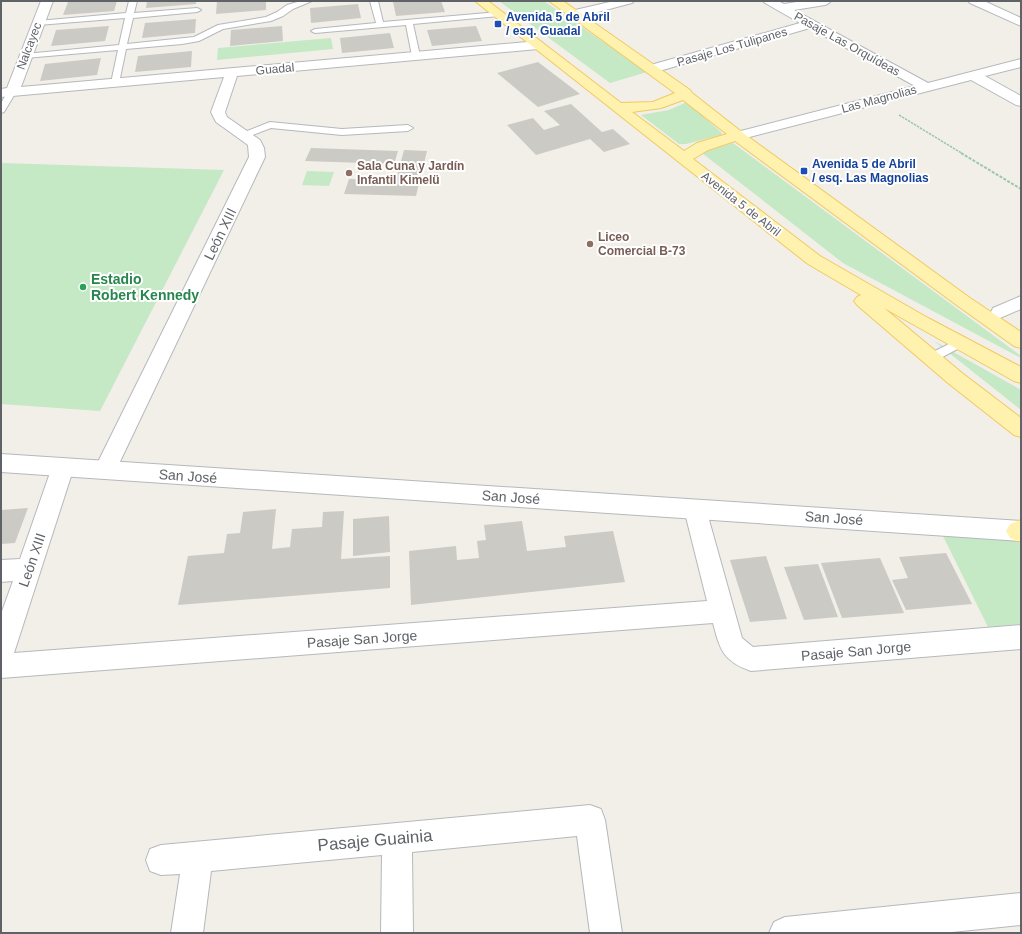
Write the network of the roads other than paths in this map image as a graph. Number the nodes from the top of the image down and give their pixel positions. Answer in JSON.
{"nodes":[{"id":1,"x":47,"y":1,"type":"edge"},
{"id":2,"x":133,"y":1,"type":"edge"},
{"id":3,"x":308,"y":1,"type":"edge"},
{"id":4,"x":374,"y":1,"type":"edge"},
{"id":5,"x":481,"y":1,"type":"edge"},
{"id":6,"x":555,"y":1,"type":"edge"},
{"id":7,"x":628,"y":1,"type":"edge"},
{"id":8,"x":769,"y":1,"type":"edge"},
{"id":9,"x":825,"y":1,"type":"edge"},
{"id":10,"x":974,"y":1,"type":"edge"},
{"id":11,"x":782,"y":8,"type":"junction"},
{"id":12,"x":197,"y":10,"type":"dead end"},
{"id":13,"x":499,"y":14,"type":"junction"},
{"id":14,"x":575,"y":14,"type":"junction"},
{"id":15,"x":130,"y":15,"type":"junction"},
{"id":16,"x":408,"y":22,"type":"junction"},
{"id":17,"x":1021,"y":22,"type":"edge"},
{"id":18,"x":38,"y":23,"type":"junction"},
{"id":19,"x":811,"y":24,"type":"junction"},
{"id":20,"x":380,"y":25,"type":"junction"},
{"id":21,"x":315,"y":31,"type":"dead end"},
{"id":22,"x":538,"y":45,"type":"junction"},
{"id":23,"x":123,"y":48,"type":"junction"},
{"id":24,"x":25,"y":56,"type":"junction"},
{"id":25,"x":416,"y":56,"type":"junction"},
{"id":26,"x":1021,"y":63,"type":"edge"},
{"id":27,"x":652,"y":69,"type":"junction"},
{"id":28,"x":232,"y":72,"type":"junction"},
{"id":29,"x":972,"y":75,"type":"junction"},
{"id":30,"x":115,"y":83,"type":"junction"},
{"id":31,"x":926,"y":87,"type":"junction"},
{"id":32,"x":6,"y":92,"type":"edge"},
{"id":33,"x":685,"y":94,"type":"junction"},
{"id":34,"x":1021,"y":102,"type":"edge"},
{"id":35,"x":618,"y":107,"type":"junction"},
{"id":36,"x":1,"y":110,"type":"edge"},
{"id":37,"x":408,"y":128,"type":"dead end"},
{"id":38,"x":245,"y":135,"type":"junction"},
{"id":39,"x":738,"y":136,"type":"junction"},
{"id":40,"x":684,"y":159,"type":"junction"},
{"id":41,"x":814,"y":260,"type":"junction"},
{"id":42,"x":964,"y":302,"type":"junction"},
{"id":43,"x":1021,"y":302,"type":"edge"},
{"id":44,"x":1000,"y":312,"type":"junction"},
{"id":45,"x":1021,"y":320,"type":"edge"},
{"id":46,"x":1021,"y":341,"type":"edge"},
{"id":47,"x":959,"y":343,"type":"junction"},
{"id":48,"x":931,"y":358,"type":"junction"},
{"id":49,"x":1021,"y":376,"type":"edge"},
{"id":50,"x":1021,"y":429,"type":"edge"},
{"id":51,"x":1,"y":463,"type":"edge"},
{"id":52,"x":63,"y":467,"type":"junction"},
{"id":53,"x":105,"y":470,"type":"junction"},
{"id":54,"x":695,"y":509,"type":"junction"},
{"id":55,"x":1020,"y":530,"type":"edge"},
{"id":56,"x":29,"y":569,"type":"junction"},
{"id":57,"x":1,"y":571,"type":"edge"},
{"id":58,"x":722,"y":611,"type":"junction"},
{"id":59,"x":1021,"y":637,"type":"edge"},
{"id":60,"x":1,"y":652,"type":"edge"},
{"id":61,"x":1,"y":666,"type":"edge"},
{"id":62,"x":397,"y":838,"type":"junction"},
{"id":63,"x":198,"y":856,"type":"junction"},
{"id":64,"x":161,"y":860,"type":"dead end"},
{"id":65,"x":1021,"y":909,"type":"edge"},
{"id":66,"x":187,"y":933,"type":"edge"},
{"id":67,"x":397,"y":933,"type":"edge"},
{"id":68,"x":606,"y":933,"type":"edge"},
{"id":69,"x":785,"y":933,"type":"edge"}],
"edges":[{"from":1,"to":18,"type":"street","name":"Nalcayec"},
{"from":2,"to":15,"type":"lane"},
{"from":3,"to":23,"type":"lane"},
{"from":4,"to":20,"type":"lane"},
{"from":5,"to":13,"type":"main road","name":"Avenida 5 de Abril"},
{"from":6,"to":14,"type":"main road"},
{"from":7,"to":14,"type":"street"},
{"from":8,"to":11,"type":"street","name":"Pasaje Las Orquídeas"},
{"from":9,"to":11,"type":"street"},
{"from":10,"to":17,"type":"street"},
{"from":11,"to":19,"type":"street","name":"Pasaje Las Orquídeas"},
{"from":12,"to":15,"type":"lane"},
{"from":13,"to":16,"type":"lane"},
{"from":13,"to":22,"type":"main road","name":"Avenida 5 de Abril"},
{"from":14,"to":27,"type":"main road"},
{"from":15,"to":18,"type":"lane"},
{"from":15,"to":23,"type":"lane"},
{"from":16,"to":20,"type":"lane"},
{"from":16,"to":25,"type":"lane"},
{"from":18,"to":24,"type":"street","name":"Nalcayec"},
{"from":19,"to":27,"type":"street","name":"Pasaje Los Tulipanes"},
{"from":19,"to":31,"type":"street","name":"Pasaje Las Orquídeas"},
{"from":20,"to":21,"type":"lane"},
{"from":22,"to":25,"type":"street","name":"Guadal"},
{"from":22,"to":35,"type":"main road","name":"Avenida 5 de Abril"},
{"from":23,"to":24,"type":"lane"},
{"from":23,"to":30,"type":"lane"},
{"from":24,"to":32,"type":"street","name":"Nalcayec"},
{"from":25,"to":28,"type":"street","name":"Guadal"},
{"from":26,"to":29,"type":"street","name":"Las Magnolias"},
{"from":27,"to":33,"type":"main road"},
{"from":28,"to":30,"type":"street","name":"Guadal"},
{"from":28,"to":38,"type":"street","name":"León XIII"},
{"from":29,"to":31,"type":"street","name":"Las Magnolias"},
{"from":29,"to":34,"type":"street"},
{"from":30,"to":32,"type":"street","name":"Guadal"},
{"from":31,"to":39,"type":"street","name":"Las Magnolias"},
{"from":32,"to":36,"type":"lane"},
{"from":33,"to":35,"type":"main road"},
{"from":33,"to":39,"type":"main road"},
{"from":35,"to":40,"type":"main road","name":"Avenida 5 de Abril"},
{"from":37,"to":38,"type":"lane"},
{"from":38,"to":53,"type":"street","name":"León XIII"},
{"from":39,"to":40,"type":"main road"},
{"from":39,"to":42,"type":"main road"},
{"from":40,"to":41,"type":"main road","name":"Avenida 5 de Abril"},
{"from":41,"to":47,"type":"main road","name":"Avenida 5 de Abril"},
{"from":41,"to":48,"type":"main road"},
{"from":42,"to":44,"type":"main road"},
{"from":42,"to":46,"type":"main road"},
{"from":43,"to":44,"type":"street"},
{"from":44,"to":45,"type":"street"},
{"from":47,"to":48,"type":"lane"},
{"from":47,"to":49,"type":"main road","name":"Avenida 5 de Abril"},
{"from":48,"to":50,"type":"main road"},
{"from":51,"to":52,"type":"street","name":"San José"},
{"from":52,"to":53,"type":"street","name":"San José"},
{"from":52,"to":56,"type":"street","name":"León XIII"},
{"from":53,"to":54,"type":"street","name":"San José"},
{"from":54,"to":55,"type":"street","name":"San José"},
{"from":54,"to":58,"type":"street","name":"Pasaje San Jorge"},
{"from":56,"to":57,"type":"street"},
{"from":56,"to":60,"type":"street","name":"León XIII"},
{"from":58,"to":59,"type":"street","name":"Pasaje San Jorge"},
{"from":58,"to":61,"type":"street","name":"Pasaje San Jorge"},
{"from":62,"to":63,"type":"street","name":"Pasaje Guainia"},
{"from":62,"to":67,"type":"street"},
{"from":62,"to":68,"type":"street","name":"Pasaje Guainia"},
{"from":63,"to":64,"type":"street","name":"Pasaje Guainia"},
{"from":63,"to":66,"type":"street"},
{"from":65,"to":69,"type":"street"}]}
